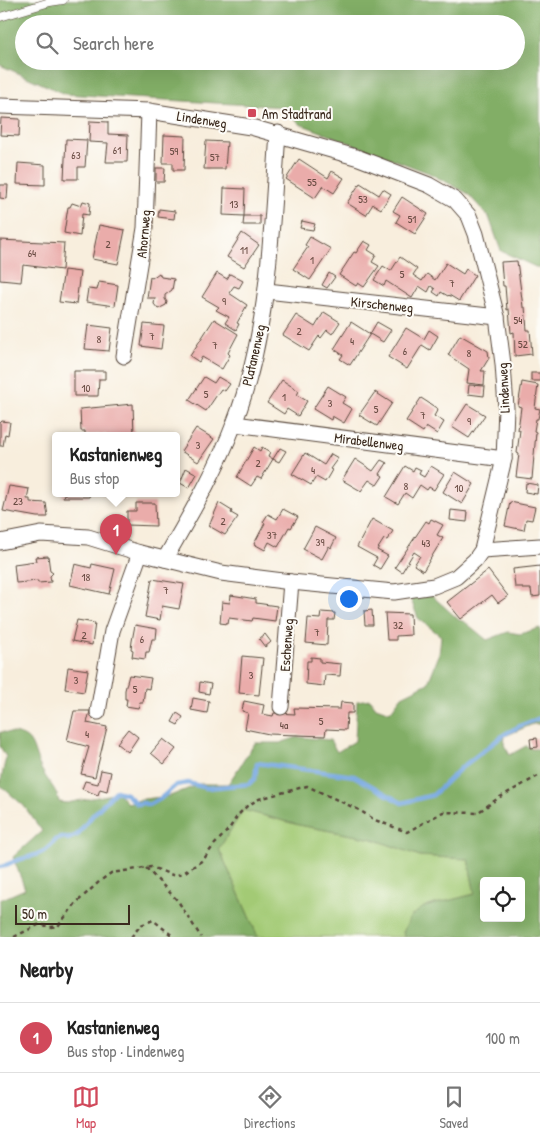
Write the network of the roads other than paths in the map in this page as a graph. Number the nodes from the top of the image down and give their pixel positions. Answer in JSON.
{"nodes":[{"id":1,"x":63,"y":0,"type":"edge"},
{"id":2,"x":0,"y":16,"type":"edge"},
{"id":3,"x":0,"y":106,"type":"edge"},
{"id":4,"x":149,"y":111,"type":"junction"},
{"id":5,"x":278,"y":134,"type":"junction"},
{"id":6,"x":266,"y":291,"type":"junction"},
{"id":7,"x":497,"y":317,"type":"junction"},
{"id":8,"x":124,"y":356,"type":"dead end"},
{"id":9,"x":235,"y":424,"type":"junction"},
{"id":10,"x":504,"y":459,"type":"junction"},
{"id":11,"x":1,"y":538,"type":"edge"},
{"id":12,"x":540,"y":546,"type":"edge"},
{"id":13,"x":482,"y":550,"type":"junction"},
{"id":14,"x":140,"y":553,"type":"junction"},
{"id":15,"x":165,"y":559,"type":"junction"},
{"id":16,"x":290,"y":582,"type":"junction"},
{"id":17,"x":281,"y":707,"type":"dead end"},
{"id":18,"x":98,"y":712,"type":"dead end"}],
"edges":[{"from":1,"to":2,"type":"lane"},
{"from":3,"to":4,"type":"street","name":"Lindenweg"},
{"from":4,"to":5,"type":"street","name":"Lindenweg"},
{"from":4,"to":8,"type":"street","name":"Ahornweg"},
{"from":5,"to":6,"type":"street","name":"Platanenweg"},
{"from":5,"to":7,"type":"street","name":"Lindenweg"},
{"from":6,"to":7,"type":"street","name":"Kirschenweg"},
{"from":6,"to":9,"type":"street","name":"Platanenweg"},
{"from":7,"to":10,"type":"street","name":"Lindenweg"},
{"from":9,"to":10,"type":"street","name":"Mirabellenweg"},
{"from":9,"to":15,"type":"street","name":"Platanenweg"},
{"from":10,"to":13,"type":"street","name":"Lindenweg"},
{"from":11,"to":14,"type":"street","name":"Lindenweg"},
{"from":12,"to":13,"type":"street"},
{"from":13,"to":16,"type":"street","name":"Lindenweg"},
{"from":14,"to":15,"type":"street","name":"Lindenweg"},
{"from":14,"to":18,"type":"street"},
{"from":15,"to":16,"type":"street","name":"Lindenweg"},
{"from":16,"to":17,"type":"street","name":"Eschenweg"}]}
